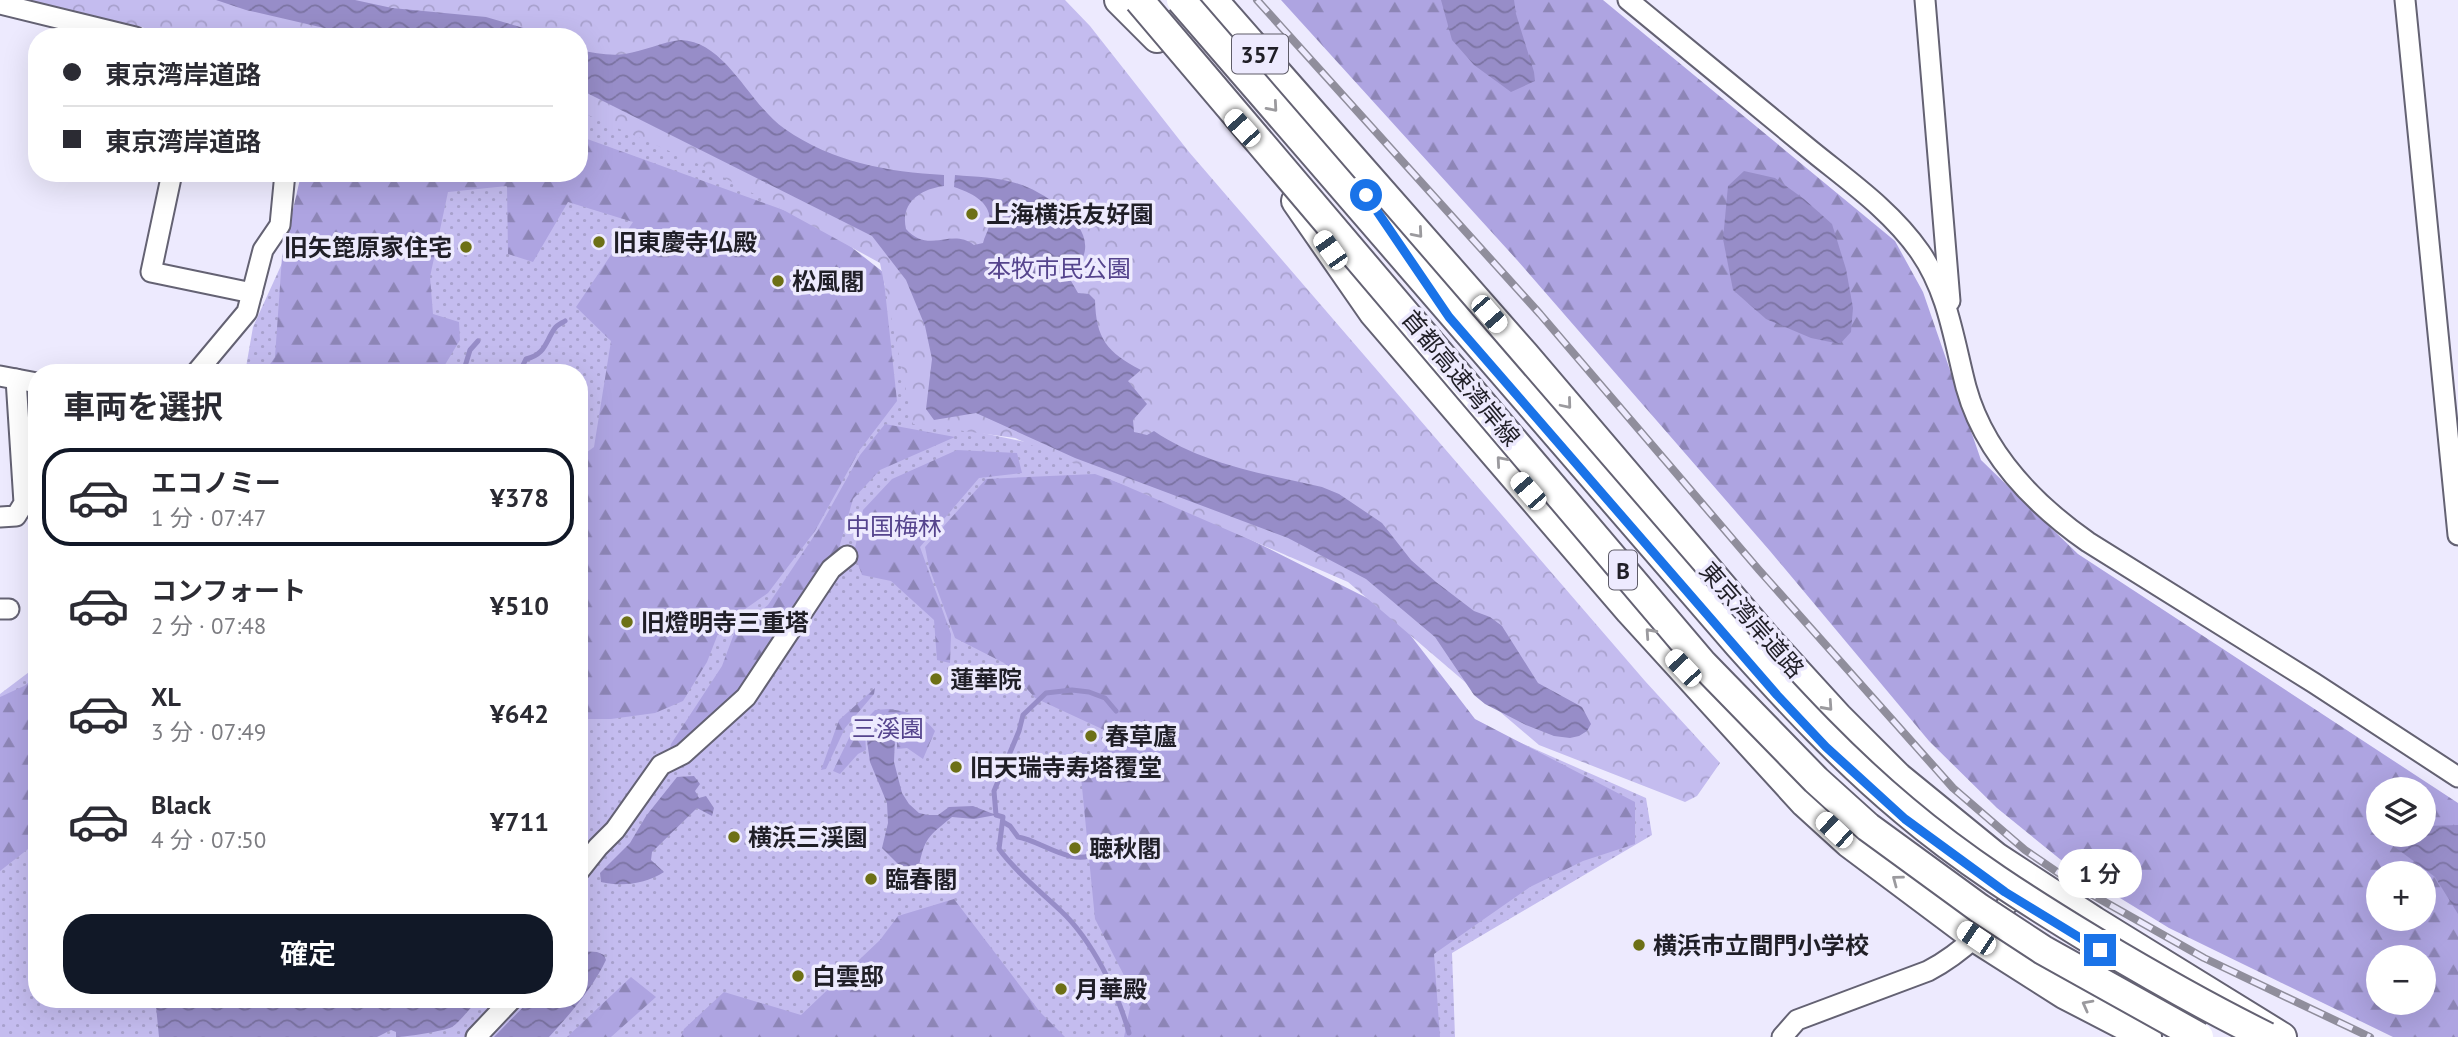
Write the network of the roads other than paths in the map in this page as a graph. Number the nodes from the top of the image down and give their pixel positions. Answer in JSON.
{"nodes":[{"id":1,"x":1119,"y":0,"type":"edge"},
{"id":2,"x":1139,"y":0,"type":"edge"},
{"id":3,"x":1181,"y":0,"type":"edge"},
{"id":4,"x":1213,"y":0,"type":"edge"},
{"id":5,"x":1628,"y":0,"type":"edge"},
{"id":6,"x":1925,"y":0,"type":"edge"},
{"id":7,"x":2405,"y":0,"type":"edge"},
{"id":8,"x":0,"y":5,"type":"edge"},
{"id":9,"x":97,"y":28,"type":"edge"},
{"id":10,"x":1308,"y":108,"type":"junction"},
{"id":11,"x":1258,"y":146,"type":"junction"},
{"id":12,"x":170,"y":182,"type":"edge"},
{"id":13,"x":284,"y":182,"type":"edge"},
{"id":14,"x":252,"y":293,"type":"junction"},
{"id":15,"x":1952,"y":326,"type":"junction"},
{"id":16,"x":204,"y":364,"type":"edge"},
{"id":17,"x":8,"y":377,"type":"edge"},
{"id":18,"x":28,"y":381,"type":"edge"},
{"id":19,"x":0,"y":517,"type":"edge"},
{"id":20,"x":2458,"y":535,"type":"edge"},
{"id":21,"x":847,"y":556,"type":"dead end"},
{"id":22,"x":2458,"y":777,"type":"edge"},
{"id":23,"x":588,"y":859,"type":"edge"},
{"id":24,"x":2030,"y":879,"type":"junction"},
{"id":25,"x":1976,"y":938,"type":"junction"},
{"id":26,"x":503,"y":1008,"type":"edge"},
{"id":27,"x":476,"y":1037,"type":"edge"},
{"id":28,"x":1782,"y":1037,"type":"edge"},
{"id":29,"x":2147,"y":1037,"type":"edge"},
{"id":30,"x":2199,"y":1037,"type":"edge"},
{"id":31,"x":2210,"y":1037,"type":"edge"},
{"id":32,"x":2258,"y":1037,"type":"edge"},
{"id":33,"x":2267,"y":1037,"type":"edge"},
{"id":34,"x":2282,"y":1037,"type":"edge"}],
"edges":[{"from":1,"to":11,"type":"highway","number":"357"},
{"from":2,"to":30,"type":"highway","name":"首都高速湾岸線","number":"B","bridge":true},
{"from":3,"to":33,"type":"highway","name":"首都高速湾岸線","number":"B","one_way":true,"bridge":true},
{"from":4,"to":10,"type":"highway","name":"東京湾岸道路","number":"357"},
{"from":5,"to":15,"type":"street"},
{"from":6,"to":15,"type":"street"},
{"from":7,"to":20,"type":"street"},
{"from":8,"to":9,"type":"street"},
{"from":10,"to":24,"type":"highway","name":"東京湾岸道路","number":"357","one_way":true},
{"from":10,"to":32,"type":"highway","name":"東京湾岸道路","number":"357","bridge":true},
{"from":25,"to":11,"type":"highway","number":"357","one_way":true},
{"from":11,"to":31,"type":"highway","number":"357","bridge":true},
{"from":12,"to":14,"type":"street"},
{"from":13,"to":14,"type":"street"},
{"from":14,"to":16,"type":"street"},
{"from":15,"to":22,"type":"street"},
{"from":17,"to":18,"type":"street"},
{"from":17,"to":19,"type":"street"},
{"from":21,"to":23,"type":"street"},
{"from":24,"to":25,"type":"street"},
{"from":24,"to":34,"type":"highway","name":"東京湾岸道路","number":"357"},
{"from":25,"to":28,"type":"street"},
{"from":29,"to":25,"type":"highway","number":"357","one_way":true},
{"from":26,"to":27,"type":"street"}]}
